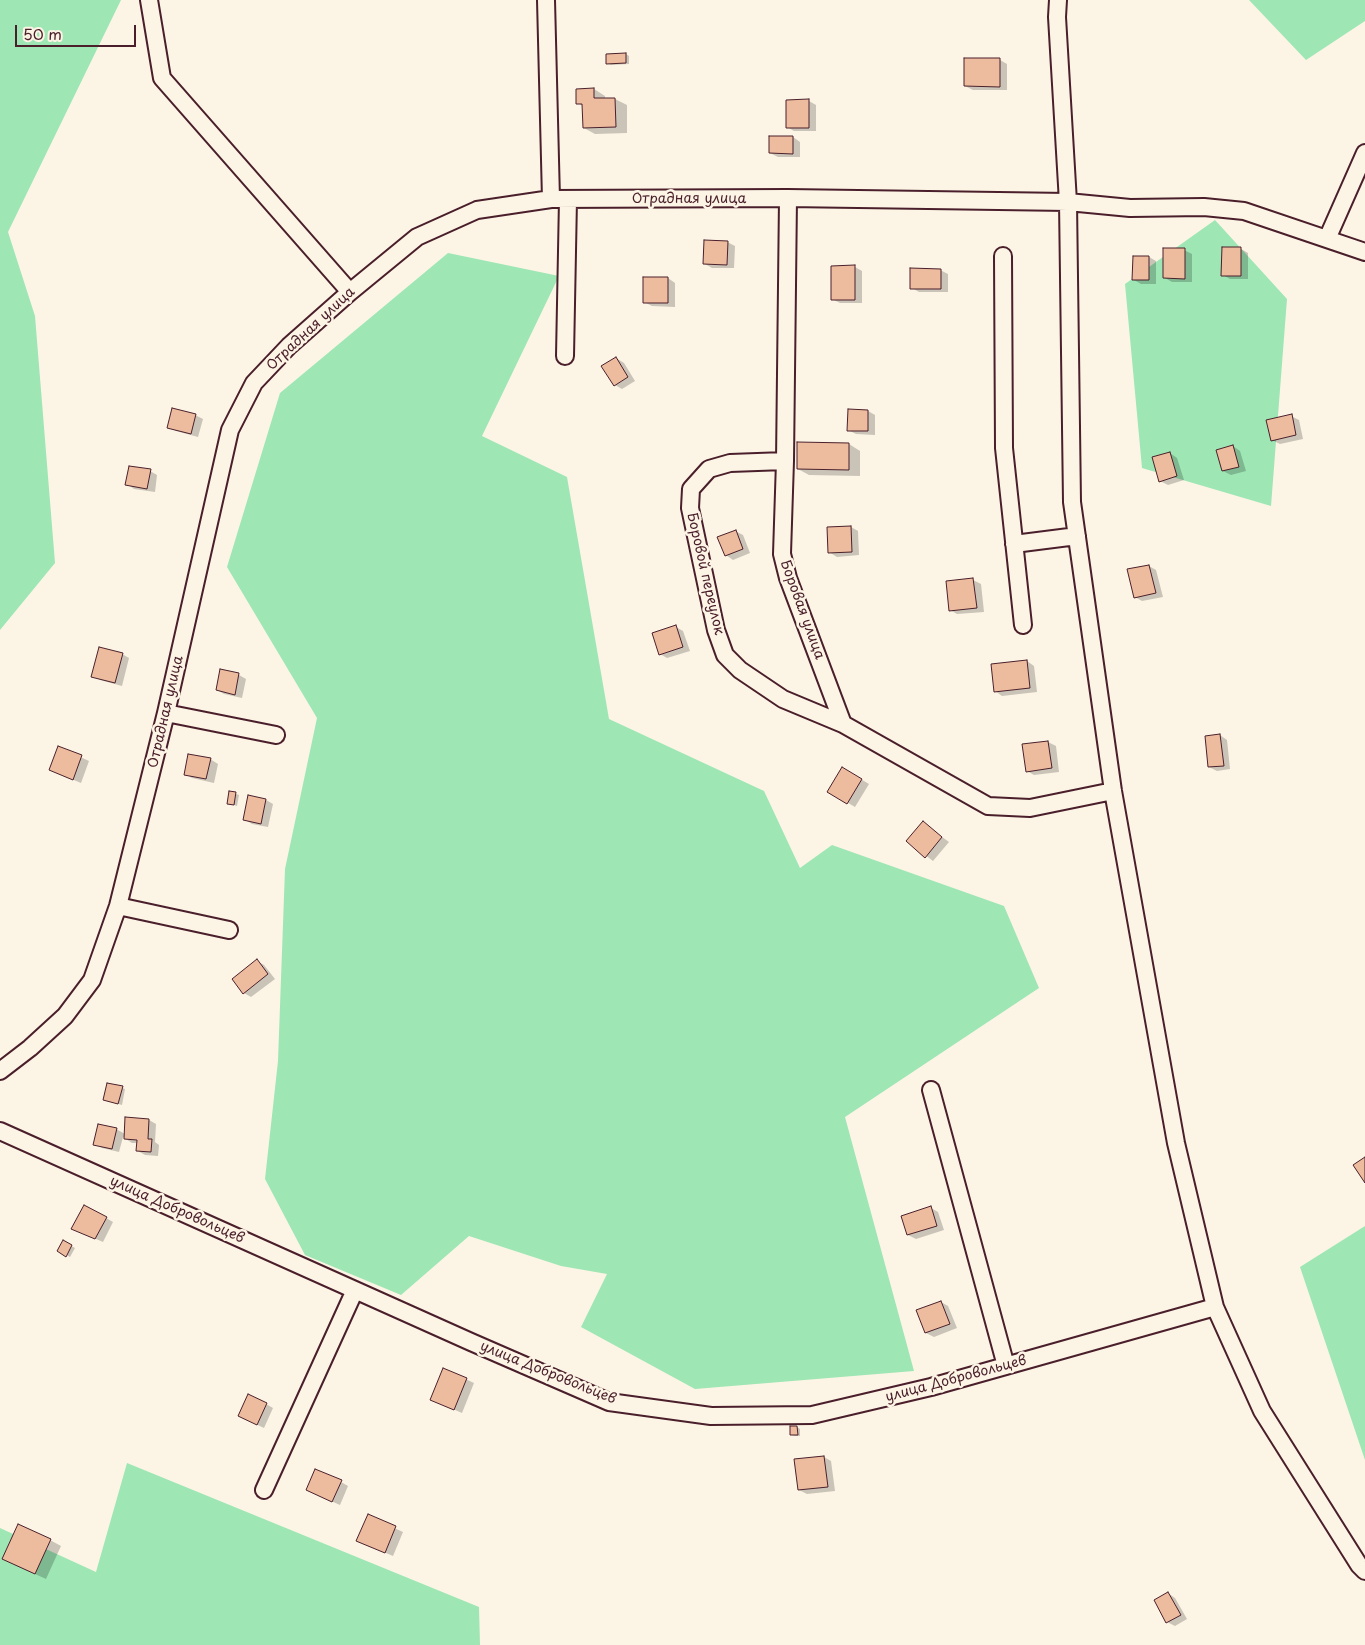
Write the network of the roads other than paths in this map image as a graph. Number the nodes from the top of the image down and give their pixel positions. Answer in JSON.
{"nodes":[{"id":1,"x":149,"y":0,"type":"edge"},
{"id":2,"x":546,"y":0,"type":"edge"},
{"id":3,"x":1058,"y":0,"type":"edge"},
{"id":4,"x":1365,"y":153,"type":"edge"},
{"id":5,"x":788,"y":198,"type":"junction"},
{"id":6,"x":551,"y":199,"type":"junction"},
{"id":7,"x":568,"y":199,"type":"junction"},
{"id":8,"x":1068,"y":202,"type":"junction"},
{"id":9,"x":1327,"y":239,"type":"junction"},
{"id":10,"x":1365,"y":252,"type":"edge"},
{"id":11,"x":1003,"y":256,"type":"dead end"},
{"id":12,"x":350,"y":292,"type":"junction"},
{"id":13,"x":565,"y":356,"type":"dead end"},
{"id":14,"x":785,"y":461,"type":"junction"},
{"id":15,"x":1077,"y":536,"type":"junction"},
{"id":16,"x":1014,"y":544,"type":"junction"},
{"id":17,"x":1023,"y":625,"type":"dead end"},
{"id":18,"x":166,"y":713,"type":"junction"},
{"id":19,"x":843,"y":724,"type":"junction"},
{"id":20,"x":276,"y":735,"type":"dead end"},
{"id":21,"x":1113,"y":791,"type":"junction"},
{"id":22,"x":118,"y":906,"type":"junction"},
{"id":23,"x":229,"y":930,"type":"dead end"},
{"id":24,"x":0,"y":1071,"type":"edge"},
{"id":25,"x":931,"y":1090,"type":"dead end"},
{"id":26,"x":0,"y":1131,"type":"edge"},
{"id":27,"x":355,"y":1290,"type":"junction"},
{"id":28,"x":1216,"y":1307,"type":"junction"},
{"id":29,"x":1006,"y":1366,"type":"junction"},
{"id":30,"x":264,"y":1490,"type":"dead end"},
{"id":31,"x":1365,"y":1571,"type":"edge"}],
"edges":[{"from":1,"to":12,"type":"street"},
{"from":2,"to":6,"type":"street"},
{"from":3,"to":8,"type":"street"},
{"from":4,"to":9,"type":"street"},
{"from":5,"to":7,"type":"street","name":"Отрадная улица"},
{"from":5,"to":8,"type":"street","name":"Отрадная улица"},
{"from":5,"to":14,"type":"street","name":"Боровая улица"},
{"from":6,"to":7,"type":"street","name":"Отрадная улица"},
{"from":6,"to":12,"type":"street","name":"Отрадная улица"},
{"from":7,"to":13,"type":"street"},
{"from":8,"to":9,"type":"street","name":"Отрадная улица"},
{"from":8,"to":15,"type":"street"},
{"from":9,"to":10,"type":"street","name":"Отрадная улица"},
{"from":11,"to":16,"type":"street"},
{"from":12,"to":18,"type":"street","name":"Отрадная улица"},
{"from":14,"to":19,"type":"street","name":"Боровая улица"},
{"from":14,"to":19,"type":"street","name":"Боровой переулок"},
{"from":15,"to":16,"type":"street"},
{"from":15,"to":21,"type":"street"},
{"from":16,"to":17,"type":"street"},
{"from":18,"to":20,"type":"street"},
{"from":18,"to":22,"type":"street","name":"Отрадная улица"},
{"from":19,"to":21,"type":"street"},
{"from":21,"to":28,"type":"street"},
{"from":22,"to":23,"type":"street"},
{"from":22,"to":24,"type":"street","name":"Отрадная улица"},
{"from":25,"to":29,"type":"street"},
{"from":26,"to":27,"type":"street","name":"улица Добровольцев"},
{"from":27,"to":29,"type":"street","name":"улица Добровольцев"},
{"from":27,"to":30,"type":"street"},
{"from":28,"to":29,"type":"street","name":"улица Добровольцев"},
{"from":28,"to":31,"type":"street"}]}
